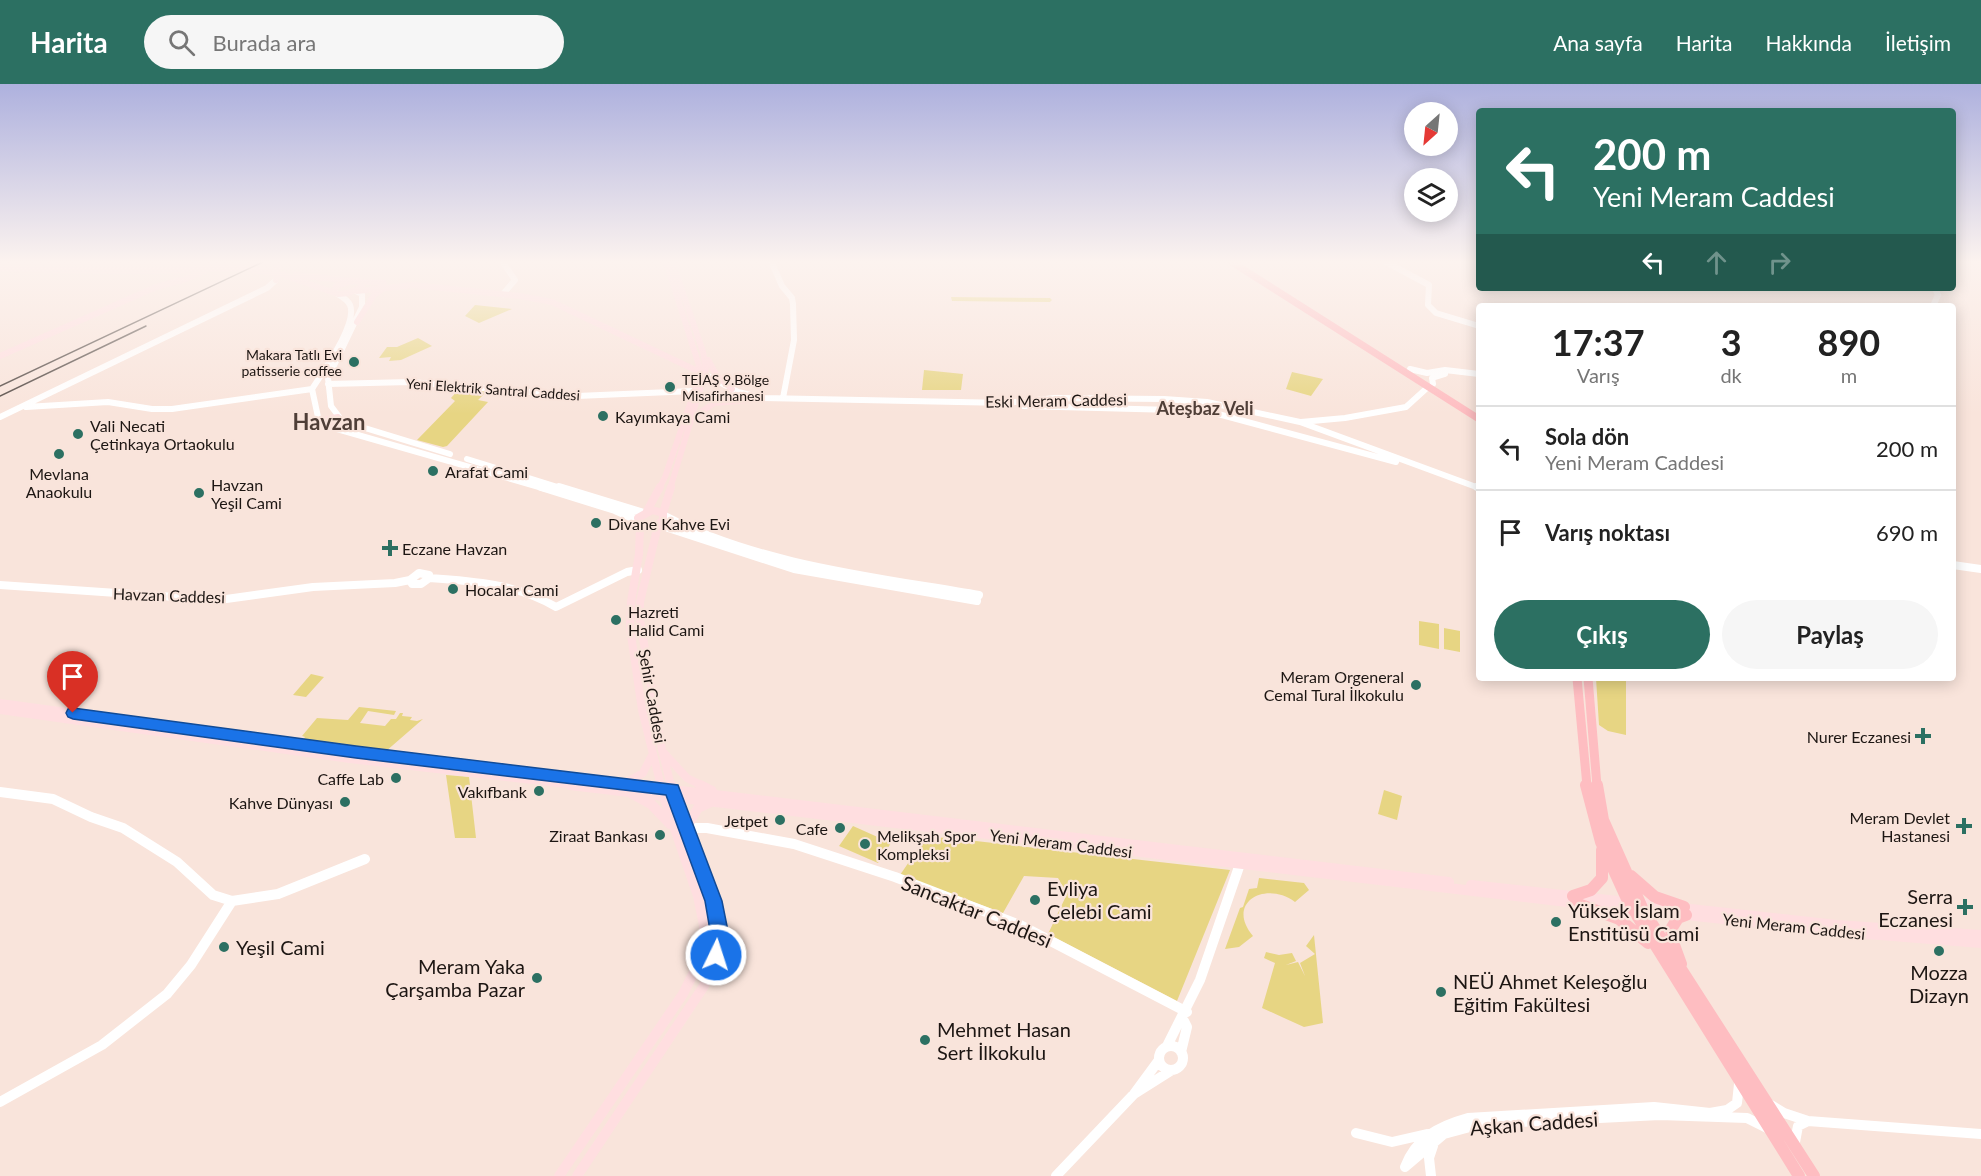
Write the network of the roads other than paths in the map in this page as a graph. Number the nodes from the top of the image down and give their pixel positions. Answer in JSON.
{"nodes":[{"id":1,"x":93,"y":312,"type":"edge"},
{"id":2,"x":98,"y":312,"type":"edge"},
{"id":3,"x":217,"y":312,"type":"edge"},
{"id":4,"x":350,"y":312,"type":"edge"},
{"id":5,"x":360,"y":312,"type":"edge"},
{"id":6,"x":363,"y":312,"type":"edge"},
{"id":7,"x":572,"y":312,"type":"edge"},
{"id":8,"x":684,"y":312,"type":"edge"},
{"id":9,"x":687,"y":312,"type":"edge"},
{"id":10,"x":793,"y":312,"type":"edge"},
{"id":11,"x":1312,"y":312,"type":"edge"},
{"id":12,"x":1319,"y":312,"type":"edge"},
{"id":13,"x":1435,"y":312,"type":"edge"},
{"id":14,"x":357,"y":322,"type":"junction"},
{"id":15,"x":1476,"y":325,"type":"edge"},
{"id":16,"x":699,"y":352,"type":"junction"},
{"id":17,"x":0,"y":354,"type":"edge"},
{"id":18,"x":664,"y":357,"type":"junction"},
{"id":19,"x":678,"y":362,"type":"junction"},
{"id":20,"x":1410,"y":369,"type":"junction"},
{"id":21,"x":1461,"y":372,"type":"junction"},
{"id":22,"x":1476,"y":374,"type":"edge"},
{"id":23,"x":703,"y":376,"type":"junction"},
{"id":24,"x":328,"y":384,"type":"junction"},
{"id":25,"x":1430,"y":385,"type":"junction"},
{"id":26,"x":312,"y":389,"type":"junction"},
{"id":27,"x":732,"y":389,"type":"junction"},
{"id":28,"x":694,"y":391,"type":"junction"},
{"id":29,"x":783,"y":398,"type":"junction"},
{"id":30,"x":750,"y":400,"type":"junction"},
{"id":31,"x":21,"y":407,"type":"junction"},
{"id":32,"x":1476,"y":411,"type":"edge"},
{"id":33,"x":1476,"y":416,"type":"edge"},
{"id":34,"x":0,"y":417,"type":"edge"},
{"id":35,"x":693,"y":417,"type":"junction"},
{"id":36,"x":341,"y":419,"type":"junction"},
{"id":37,"x":323,"y":422,"type":"junction"},
{"id":38,"x":1300,"y":422,"type":"junction"},
{"id":39,"x":330,"y":427,"type":"junction"},
{"id":40,"x":1282,"y":431,"type":"junction"},
{"id":41,"x":1342,"y":437,"type":"junction"},
{"id":42,"x":1476,"y":489,"type":"edge"},
{"id":43,"x":1476,"y":489,"type":"edge"},
{"id":44,"x":646,"y":512,"type":"junction"},
{"id":45,"x":664,"y":514,"type":"junction"},
{"id":46,"x":638,"y":523,"type":"junction"},
{"id":47,"x":658,"y":525,"type":"junction"},
{"id":48,"x":1956,"y":565,"type":"edge"},
{"id":49,"x":1981,"y":569,"type":"edge"},
{"id":50,"x":638,"y":570,"type":"junction"},
{"id":51,"x":0,"y":585,"type":"edge"},
{"id":52,"x":1577,"y":681,"type":"edge"},
{"id":53,"x":1588,"y":681,"type":"edge"},
{"id":54,"x":0,"y":703,"type":"edge"},
{"id":55,"x":0,"y":710,"type":"edge"},
{"id":56,"x":662,"y":750,"type":"junction"},
{"id":57,"x":652,"y":754,"type":"junction"},
{"id":58,"x":621,"y":786,"type":"junction"},
{"id":59,"x":0,"y":792,"type":"edge"},
{"id":60,"x":667,"y":792,"type":"junction"},
{"id":61,"x":722,"y":799,"type":"junction"},
{"id":62,"x":674,"y":828,"type":"junction"},
{"id":63,"x":686,"y":828,"type":"junction"},
{"id":64,"x":1601,"y":842,"type":"junction"},
{"id":65,"x":365,"y":859,"type":"dead end"},
{"id":66,"x":1241,"y":860,"type":"junction"},
{"id":67,"x":1622,"y":866,"type":"junction"},
{"id":68,"x":1574,"y":899,"type":"junction"},
{"id":69,"x":232,"y":901,"type":"junction"},
{"id":70,"x":1635,"y":906,"type":"junction"},
{"id":71,"x":1685,"y":911,"type":"junction"},
{"id":72,"x":1981,"y":935,"type":"edge"},
{"id":73,"x":1981,"y":943,"type":"edge"},
{"id":74,"x":1660,"y":955,"type":"junction"},
{"id":75,"x":1683,"y":972,"type":"junction"},
{"id":76,"x":1186,"y":1016,"type":"junction"},
{"id":77,"x":1167,"y":1046,"type":"junction"},
{"id":78,"x":1181,"y":1052,"type":"junction"},
{"id":79,"x":1160,"y":1060,"type":"junction"},
{"id":80,"x":1172,"y":1070,"type":"junction"},
{"id":81,"x":1736,"y":1074,"type":"junction"},
{"id":82,"x":1134,"y":1094,"type":"junction"},
{"id":83,"x":1766,"y":1101,"type":"junction"},
{"id":84,"x":0,"y":1102,"type":"edge"},
{"id":85,"x":1808,"y":1121,"type":"junction"},
{"id":86,"x":1356,"y":1132,"type":"dead end"},
{"id":87,"x":1772,"y":1132,"type":"junction"},
{"id":88,"x":1981,"y":1134,"type":"edge"},
{"id":89,"x":1434,"y":1136,"type":"junction"},
{"id":90,"x":1796,"y":1148,"type":"junction"},
{"id":91,"x":559,"y":1176,"type":"edge"},
{"id":92,"x":577,"y":1176,"type":"edge"},
{"id":93,"x":1056,"y":1176,"type":"edge"},
{"id":94,"x":1431,"y":1176,"type":"edge"},
{"id":95,"x":1799,"y":1176,"type":"edge"},
{"id":96,"x":1814,"y":1176,"type":"edge"}],
"edges":[{"from":1,"to":17,"type":"main road"},
{"from":2,"to":17,"type":"main road"},
{"from":3,"to":31,"type":"street"},
{"from":4,"to":26,"type":"street"},
{"from":5,"to":14,"type":"street"},
{"from":6,"to":14,"type":"main road"},
{"from":7,"to":18,"type":"main road","name":"Eski Meram Caddesi"},
{"from":8,"to":16,"type":"main road"},
{"from":9,"to":16,"type":"main road"},
{"from":10,"to":29,"type":"street"},
{"from":11,"to":25,"type":"main road"},
{"from":12,"to":20,"type":"main road"},
{"from":13,"to":15,"type":"street"},
{"from":14,"to":24,"type":"street"},
{"from":16,"to":19,"type":"main road"},
{"from":16,"to":23,"type":"main road"},
{"from":16,"to":27,"type":"main road"},
{"from":18,"to":19,"type":"main road","name":"Eski Meram Caddesi"},
{"from":18,"to":23,"type":"main road","name":"Eski Meram Caddesi"},
{"from":19,"to":23,"type":"main road","name":"Eski Meram Caddesi"},
{"from":20,"to":21,"type":"street"},
{"from":20,"to":25,"type":"main road"},
{"from":21,"to":22,"type":"street"},
{"from":21,"to":25,"type":"street"},
{"from":23,"to":27,"type":"street","name":"Eski Meram Caddesi"},
{"from":23,"to":28,"type":"main road"},
{"from":23,"to":30,"type":"street","name":"Eski Meram Caddesi"},
{"from":23,"to":35,"type":"main road"},
{"from":24,"to":28,"type":"street","name":"Yeni Elektrik Santral Caddesi"},
{"from":24,"to":36,"type":"street"},
{"from":25,"to":32,"type":"main road"},
{"from":25,"to":33,"type":"main road"},
{"from":25,"to":38,"type":"street"},
{"from":26,"to":31,"type":"street"},
{"from":26,"to":37,"type":"street"},
{"from":27,"to":29,"type":"street","name":"Eski Meram Caddesi"},
{"from":28,"to":44,"type":"main road"},
{"from":29,"to":38,"type":"street","name":"Eski Meram Caddesi"},
{"from":30,"to":35,"type":"main road"},
{"from":30,"to":40,"type":"street","name":"Eski Meram Caddesi"},
{"from":31,"to":34,"type":"street"},
{"from":35,"to":45,"type":"main road"},
{"from":36,"to":37,"type":"main road"},
{"from":36,"to":39,"type":"main road"},
{"from":36,"to":44,"type":"street"},
{"from":37,"to":39,"type":"main road"},
{"from":38,"to":41,"type":"street","name":"Eski Meram Caddesi"},
{"from":39,"to":46,"type":"street"},
{"from":40,"to":41,"type":"street"},
{"from":40,"to":42,"type":"street","name":"Eski Meram Caddesi"},
{"from":41,"to":43,"type":"street","name":"Eski Meram Caddesi"},
{"from":44,"to":45,"type":"main road"},
{"from":44,"to":46,"type":"main road"},
{"from":45,"to":47,"type":"main road"},
{"from":45,"to":47,"type":"street"},
{"from":46,"to":47,"type":"main road"},
{"from":46,"to":50,"type":"main road","name":"Şehir Caddesi"},
{"from":47,"to":56,"type":"main road","name":"Şehir Caddesi"},
{"from":48,"to":49,"type":"street"},
{"from":50,"to":51,"type":"street","name":"Havzan Caddesi"},
{"from":50,"to":57,"type":"main road","name":"Şehir Caddesi"},
{"from":52,"to":64,"type":"main road"},
{"from":53,"to":67,"type":"main road"},
{"from":54,"to":58,"type":"main road","name":"Yeni Meram Caddesi"},
{"from":55,"to":58,"type":"main road","name":"Yeni Meram Caddesi"},
{"from":56,"to":60,"type":"main road","name":"Şehir Caddesi"},
{"from":56,"to":61,"type":"main road"},
{"from":57,"to":58,"type":"main road"},
{"from":57,"to":60,"type":"main road","name":"Şehir Caddesi"},
{"from":58,"to":60,"type":"main road","name":"Yeni Meram Caddesi"},
{"from":58,"to":62,"type":"main road"},
{"from":59,"to":69,"type":"street"},
{"from":60,"to":61,"type":"main road","name":"Yeni Meram Caddesi"},
{"from":60,"to":62,"type":"main road"},
{"from":60,"to":63,"type":"main road"},
{"from":61,"to":63,"type":"main road"},
{"from":61,"to":66,"type":"main road","name":"Yeni Meram Caddesi"},
{"from":62,"to":91,"type":"main road"},
{"from":63,"to":76,"type":"street","name":"Sancaktar Caddesi"},
{"from":63,"to":92,"type":"main road"},
{"from":64,"to":68,"type":"main road"},
{"from":64,"to":70,"type":"main road"},
{"from":65,"to":69,"type":"street"},
{"from":66,"to":68,"type":"main road","name":"Yeni Meram Caddesi"},
{"from":66,"to":76,"type":"street"},
{"from":67,"to":70,"type":"main road"},
{"from":67,"to":71,"type":"main road"},
{"from":68,"to":70,"type":"main road","name":"Yeni Meram Caddesi"},
{"from":68,"to":74,"type":"main road"},
{"from":69,"to":84,"type":"street"},
{"from":70,"to":71,"type":"main road","name":"Yeni Meram Caddesi"},
{"from":70,"to":74,"type":"main road"},
{"from":70,"to":75,"type":"main road"},
{"from":71,"to":72,"type":"main road","name":"Yeni Meram Caddesi"},
{"from":71,"to":73,"type":"main road","name":"Yeni Meram Caddesi"},
{"from":71,"to":75,"type":"main road"},
{"from":74,"to":81,"type":"main road"},
{"from":75,"to":83,"type":"main road"},
{"from":76,"to":77,"type":"street"},
{"from":76,"to":78,"type":"street"},
{"from":77,"to":78,"type":"street"},
{"from":77,"to":79,"type":"street"},
{"from":78,"to":80,"type":"street"},
{"from":79,"to":80,"type":"street"},
{"from":79,"to":82,"type":"street"},
{"from":80,"to":82,"type":"street"},
{"from":81,"to":87,"type":"main road"},
{"from":81,"to":89,"type":"street","name":"Aşkan Caddesi"},
{"from":82,"to":93,"type":"street"},
{"from":83,"to":85,"type":"street"},
{"from":83,"to":90,"type":"main road"},
{"from":85,"to":88,"type":"street"},
{"from":85,"to":90,"type":"street"},
{"from":86,"to":89,"type":"street"},
{"from":87,"to":89,"type":"street","name":"Aşkan Caddesi"},
{"from":87,"to":95,"type":"main road"},
{"from":89,"to":94,"type":"street"},
{"from":90,"to":96,"type":"main road"}]}
